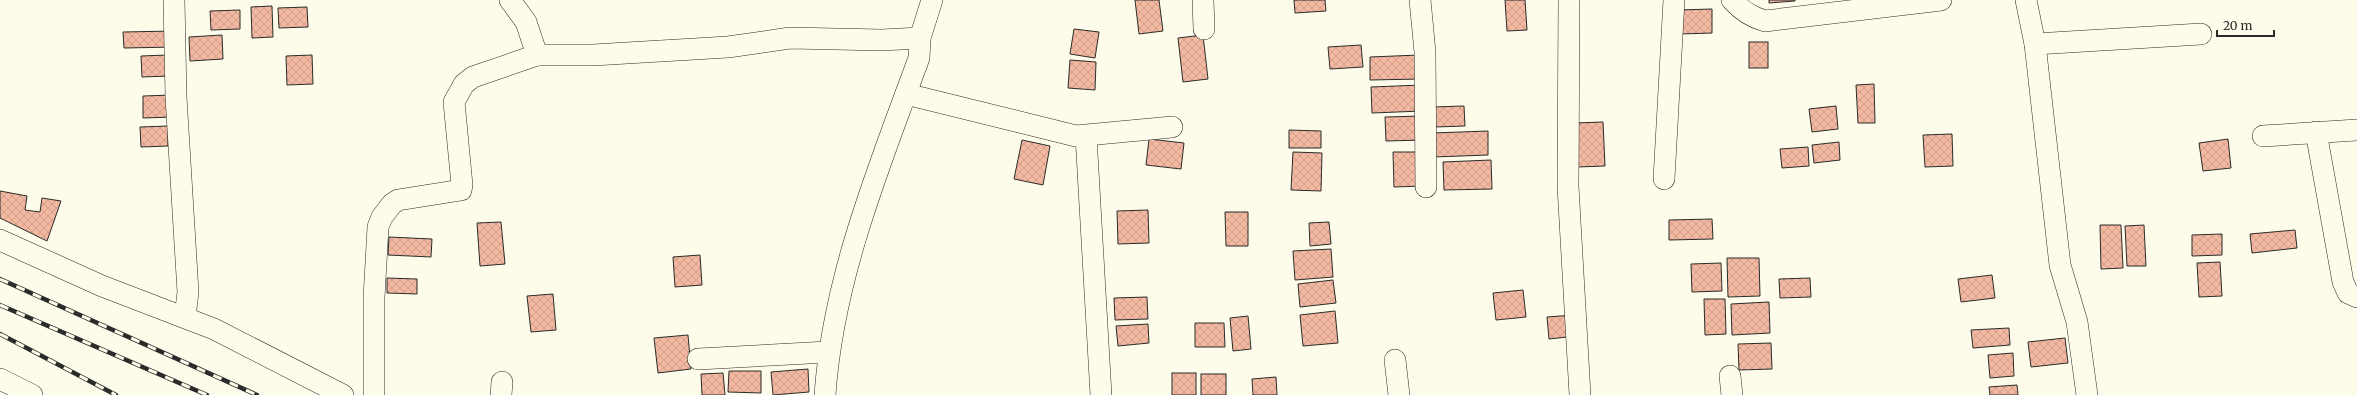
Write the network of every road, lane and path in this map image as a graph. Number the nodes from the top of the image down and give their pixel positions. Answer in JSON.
{"nodes":[{"id":1,"x":174,"y":0,"type":"edge"},
{"id":2,"x":510,"y":0,"type":"edge"},
{"id":3,"x":932,"y":0,"type":"edge"},
{"id":4,"x":1203,"y":0,"type":"edge"},
{"id":5,"x":1420,"y":0,"type":"edge"},
{"id":6,"x":1570,"y":0,"type":"edge"},
{"id":7,"x":1674,"y":0,"type":"edge"},
{"id":8,"x":1732,"y":0,"type":"edge"},
{"id":9,"x":1941,"y":0,"type":"edge"},
{"id":10,"x":2026,"y":0,"type":"edge"},
{"id":11,"x":1914,"y":2,"type":"edge"},
{"id":12,"x":1204,"y":29,"type":"dead end"},
{"id":13,"x":2201,"y":34,"type":"dead end"},
{"id":14,"x":920,"y":38,"type":"junction"},
{"id":15,"x":2035,"y":44,"type":"junction"},
{"id":16,"x":537,"y":55,"type":"junction"},
{"id":17,"x":906,"y":94,"type":"junction"},
{"id":18,"x":1172,"y":127,"type":"dead end"},
{"id":19,"x":2357,"y":130,"type":"edge"},
{"id":20,"x":2316,"y":132,"type":"junction"},
{"id":21,"x":1086,"y":136,"type":"junction"},
{"id":22,"x":2263,"y":136,"type":"dead end"},
{"id":23,"x":1664,"y":179,"type":"dead end"},
{"id":24,"x":1426,"y":187,"type":"dead end"},
{"id":25,"x":0,"y":240,"type":"edge"},
{"id":26,"x":2357,"y":297,"type":"edge"},
{"id":27,"x":185,"y":317,"type":"junction"},
{"id":28,"x":828,"y":352,"type":"junction"},
{"id":29,"x":698,"y":359,"type":"dead end"},
{"id":30,"x":1395,"y":360,"type":"dead end"},
{"id":31,"x":0,"y":379,"type":"edge"},
{"id":32,"x":32,"y":395,"type":"edge"},
{"id":33,"x":343,"y":395,"type":"edge"},
{"id":34,"x":374,"y":395,"type":"edge"},
{"id":35,"x":825,"y":395,"type":"edge"},
{"id":36,"x":1102,"y":395,"type":"edge"},
{"id":37,"x":1399,"y":395,"type":"edge"},
{"id":38,"x":1580,"y":395,"type":"edge"},
{"id":39,"x":2087,"y":395,"type":"edge"}],
"edges":[{"from":1,"to":27,"type":"street"},
{"from":2,"to":16,"type":"street"},
{"from":3,"to":14,"type":"street"},
{"from":4,"to":12,"type":"street"},
{"from":5,"to":24,"type":"street"},
{"from":6,"to":38,"type":"street"},
{"from":7,"to":23,"type":"street"},
{"from":8,"to":11,"type":"street"},
{"from":9,"to":11,"type":"street"},
{"from":10,"to":15,"type":"street"},
{"from":13,"to":15,"type":"street"},
{"from":14,"to":16,"type":"street"},
{"from":14,"to":17,"type":"street"},
{"from":15,"to":39,"type":"street"},
{"from":16,"to":34,"type":"street"},
{"from":17,"to":21,"type":"street"},
{"from":17,"to":28,"type":"street"},
{"from":18,"to":21,"type":"street"},
{"from":19,"to":20,"type":"street"},
{"from":20,"to":22,"type":"street"},
{"from":20,"to":26,"type":"street"},
{"from":21,"to":36,"type":"street"},
{"from":25,"to":27,"type":"street"},
{"from":27,"to":33,"type":"street"},
{"from":28,"to":29,"type":"street"},
{"from":28,"to":35,"type":"street"},
{"from":30,"to":37,"type":"street"},
{"from":31,"to":32,"type":"street"}]}
